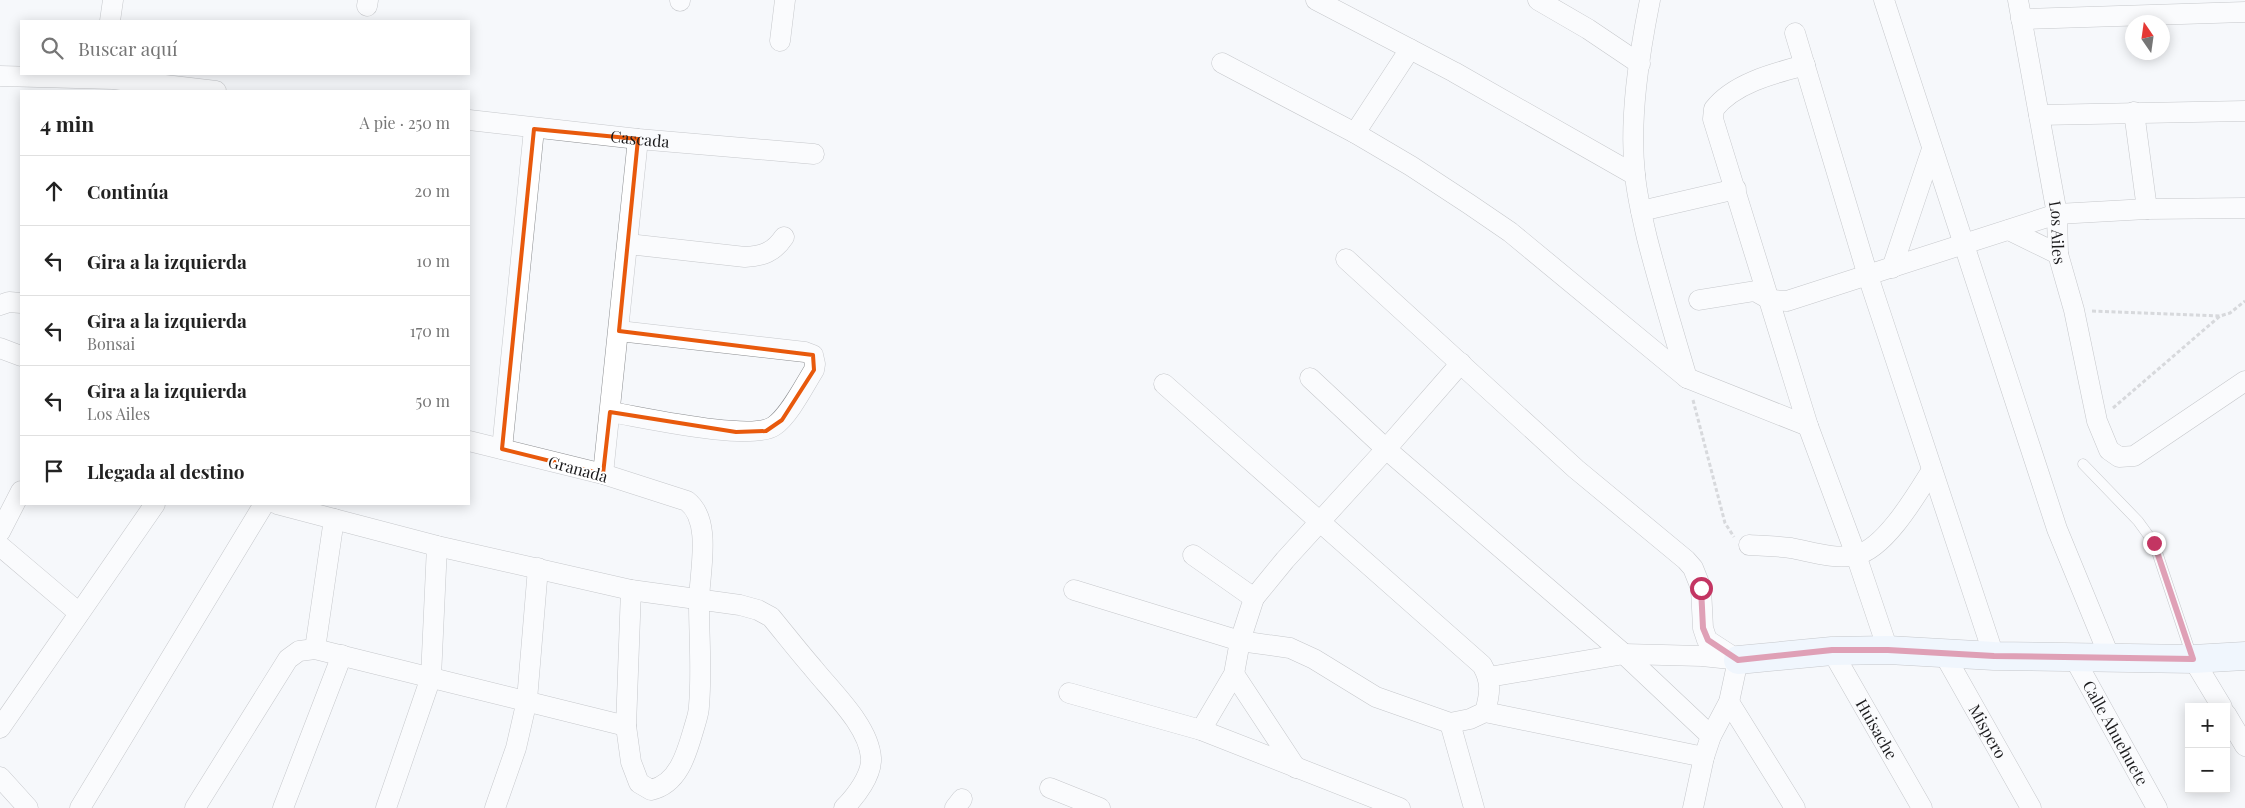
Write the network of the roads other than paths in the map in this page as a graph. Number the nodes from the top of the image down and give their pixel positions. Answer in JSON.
{"nodes":[{"id":1,"x":113,"y":0,"type":"edge"},
{"id":2,"x":785,"y":0,"type":"edge"},
{"id":3,"x":1316,"y":0,"type":"edge"},
{"id":4,"x":1538,"y":0,"type":"edge"},
{"id":5,"x":1884,"y":0,"type":"edge"},
{"id":6,"x":1654,"y":1,"type":"edge"},
{"id":7,"x":2020,"y":9,"type":"edge"},
{"id":8,"x":2245,"y":12,"type":"edge"},
{"id":9,"x":110,"y":20,"type":"edge"},
{"id":10,"x":1794,"y":33,"type":"dead end"},
{"id":11,"x":780,"y":41,"type":"dead end"},
{"id":12,"x":1410,"y":49,"type":"junction"},
{"id":13,"x":1222,"y":63,"type":"dead end"},
{"id":14,"x":1640,"y":64,"type":"junction"},
{"id":15,"x":1805,"y":65,"type":"junction"},
{"id":16,"x":0,"y":76,"type":"edge"},
{"id":17,"x":112,"y":81,"type":"edge"},
{"id":18,"x":206,"y":90,"type":"edge"},
{"id":19,"x":2245,"y":111,"type":"edge"},
{"id":20,"x":2134,"y":112,"type":"junction"},
{"id":21,"x":2039,"y":115,"type":"junction"},
{"id":22,"x":470,"y":120,"type":"edge"},
{"id":23,"x":534,"y":129,"type":"junction"},
{"id":24,"x":1355,"y":134,"type":"junction"},
{"id":25,"x":638,"y":139,"type":"junction"},
{"id":26,"x":1932,"y":149,"type":"junction"},
{"id":27,"x":814,"y":154,"type":"dead end"},
{"id":28,"x":1634,"y":175,"type":"junction"},
{"id":29,"x":1736,"y":189,"type":"junction"},
{"id":30,"x":2147,"y":208,"type":"junction"},
{"id":31,"x":2245,"y":208,"type":"edge"},
{"id":32,"x":1641,"y":211,"type":"junction"},
{"id":33,"x":2057,"y":214,"type":"junction"},
{"id":34,"x":2009,"y":230,"type":"junction"},
{"id":35,"x":784,"y":237,"type":"dead end"},
{"id":36,"x":628,"y":244,"type":"junction"},
{"id":37,"x":1963,"y":244,"type":"junction"},
{"id":38,"x":2058,"y":254,"type":"junction"},
{"id":39,"x":1346,"y":259,"type":"dead end"},
{"id":40,"x":1892,"y":268,"type":"junction"},
{"id":41,"x":1868,"y":276,"type":"junction"},
{"id":42,"x":1700,"y":300,"type":"dead end"},
{"id":43,"x":1771,"y":300,"type":"junction"},
{"id":44,"x":20,"y":303,"type":"edge"},
{"id":45,"x":0,"y":305,"type":"edge"},
{"id":46,"x":619,"y":331,"type":"junction"},
{"id":47,"x":0,"y":348,"type":"edge"},
{"id":48,"x":20,"y":356,"type":"edge"},
{"id":49,"x":1461,"y":363,"type":"junction"},
{"id":50,"x":1310,"y":378,"type":"dead end"},
{"id":51,"x":1687,"y":378,"type":"junction"},
{"id":52,"x":2245,"y":381,"type":"edge"},
{"id":53,"x":1164,"y":384,"type":"dead end"},
{"id":54,"x":610,"y":412,"type":"junction"},
{"id":55,"x":1808,"y":426,"type":"junction"},
{"id":56,"x":470,"y":441,"type":"edge"},
{"id":57,"x":502,"y":449,"type":"junction"},
{"id":58,"x":1386,"y":449,"type":"junction"},
{"id":59,"x":2084,"y":464,"type":"dead end"},
{"id":60,"x":1932,"y":470,"type":"junction"},
{"id":61,"x":603,"y":474,"type":"junction"},
{"id":62,"x":20,"y":493,"type":"edge"},
{"id":63,"x":154,"y":505,"type":"edge"},
{"id":64,"x":263,"y":505,"type":"edge"},
{"id":65,"x":281,"y":505,"type":"edge"},
{"id":66,"x":334,"y":519,"type":"junction"},
{"id":67,"x":1321,"y":521,"type":"junction"},
{"id":68,"x":0,"y":532,"type":"edge"},
{"id":69,"x":1749,"y":545,"type":"road end"},
{"id":70,"x":0,"y":546,"type":"edge"},
{"id":71,"x":437,"y":546,"type":"junction"},
{"id":72,"x":1193,"y":555,"type":"dead end"},
{"id":73,"x":1856,"y":555,"type":"junction"},
{"id":74,"x":538,"y":568,"type":"junction"},
{"id":75,"x":632,"y":590,"type":"junction"},
{"id":76,"x":1074,"y":590,"type":"dead end"},
{"id":77,"x":1254,"y":598,"type":"junction"},
{"id":78,"x":699,"y":599,"type":"junction"},
{"id":79,"x":79,"y":613,"type":"junction"},
{"id":80,"x":1240,"y":641,"type":"junction"},
{"id":81,"x":315,"y":649,"type":"junction"},
{"id":82,"x":1832,"y":650,"type":"junction"},
{"id":83,"x":1888,"y":650,"type":"junction"},
{"id":84,"x":1624,"y":654,"type":"junction"},
{"id":85,"x":1944,"y":654,"type":"junction"},
{"id":86,"x":342,"y":655,"type":"junction"},
{"id":87,"x":1994,"y":656,"type":"junction"},
{"id":88,"x":2074,"y":656,"type":"junction"},
{"id":89,"x":2245,"y":656,"type":"edge"},
{"id":90,"x":2110,"y":658,"type":"junction"},
{"id":91,"x":2193,"y":659,"type":"junction"},
{"id":92,"x":1738,"y":660,"type":"junction"},
{"id":93,"x":1234,"y":674,"type":"junction"},
{"id":94,"x":431,"y":677,"type":"junction"},
{"id":95,"x":1489,"y":677,"type":"junction"},
{"id":96,"x":1069,"y":693,"type":"dead end"},
{"id":97,"x":527,"y":700,"type":"junction"},
{"id":98,"x":1729,"y":702,"type":"junction"},
{"id":99,"x":2220,"y":703,"type":"edge"},
{"id":100,"x":1485,"y":712,"type":"junction"},
{"id":101,"x":2230,"y":721,"type":"edge"},
{"id":102,"x":1450,"y":723,"type":"junction"},
{"id":103,"x":626,"y":726,"type":"junction"},
{"id":104,"x":0,"y":728,"type":"edge"},
{"id":105,"x":1201,"y":730,"type":"junction"},
{"id":106,"x":1711,"y":736,"type":"junction"},
{"id":107,"x":2245,"y":746,"type":"edge"},
{"id":108,"x":1704,"y":757,"type":"junction"},
{"id":109,"x":1296,"y":768,"type":"junction"},
{"id":110,"x":0,"y":777,"type":"edge"},
{"id":111,"x":1050,"y":788,"type":"dead end"},
{"id":112,"x":28,"y":808,"type":"edge"},
{"id":113,"x":80,"y":808,"type":"edge"},
{"id":114,"x":195,"y":808,"type":"edge"},
{"id":115,"x":283,"y":808,"type":"edge"},
{"id":116,"x":386,"y":808,"type":"edge"},
{"id":117,"x":495,"y":808,"type":"edge"},
{"id":118,"x":844,"y":808,"type":"edge"},
{"id":119,"x":1100,"y":808,"type":"edge"},
{"id":120,"x":1400,"y":808,"type":"edge"},
{"id":121,"x":1474,"y":808,"type":"edge"},
{"id":122,"x":1693,"y":808,"type":"edge"},
{"id":123,"x":1795,"y":808,"type":"edge"},
{"id":124,"x":1922,"y":808,"type":"edge"},
{"id":125,"x":2030,"y":808,"type":"edge"},
{"id":126,"x":2157,"y":808,"type":"edge"}],
"edges":[{"from":1,"to":9,"type":"street"},
{"from":2,"to":11,"type":"street"},
{"from":3,"to":12,"type":"street"},
{"from":4,"to":14,"type":"street"},
{"from":5,"to":26,"type":"street"},
{"from":6,"to":14,"type":"street"},
{"from":7,"to":8,"type":"street"},
{"from":7,"to":21,"type":"street","name":"Los Ailes"},
{"from":10,"to":15,"type":"street"},
{"from":12,"to":24,"type":"street"},
{"from":12,"to":28,"type":"street"},
{"from":13,"to":24,"type":"street"},
{"from":14,"to":28,"type":"street"},
{"from":15,"to":29,"type":"street"},
{"from":15,"to":41,"type":"street"},
{"from":16,"to":17,"type":"street"},
{"from":17,"to":18,"type":"street"},
{"from":19,"to":20,"type":"street"},
{"from":20,"to":21,"type":"street"},
{"from":20,"to":30,"type":"street"},
{"from":21,"to":33,"type":"street","name":"Los Ailes"},
{"from":22,"to":23,"type":"street","name":"Cascada"},
{"from":23,"to":25,"type":"street","name":"Cascada"},
{"from":23,"to":57,"type":"street"},
{"from":24,"to":51,"type":"street"},
{"from":25,"to":27,"type":"street","name":"Cascada"},
{"from":25,"to":36,"type":"street"},
{"from":26,"to":37,"type":"street"},
{"from":26,"to":40,"type":"street"},
{"from":28,"to":32,"type":"street"},
{"from":29,"to":32,"type":"street"},
{"from":29,"to":43,"type":"street"},
{"from":30,"to":31,"type":"street"},
{"from":30,"to":33,"type":"street"},
{"from":32,"to":51,"type":"street"},
{"from":33,"to":34,"type":"street"},
{"from":33,"to":38,"type":"street","name":"Los Ailes"},
{"from":34,"to":37,"type":"street"},
{"from":34,"to":38,"type":"street"},
{"from":35,"to":36,"type":"street"},
{"from":36,"to":46,"type":"street"},
{"from":37,"to":40,"type":"street"},
{"from":37,"to":90,"type":"street"},
{"from":38,"to":52,"type":"street","name":"Los Ailes"},
{"from":39,"to":49,"type":"street"},
{"from":40,"to":41,"type":"street"},
{"from":41,"to":43,"type":"street"},
{"from":41,"to":60,"type":"street"},
{"from":42,"to":43,"type":"street"},
{"from":43,"to":55,"type":"street"},
{"from":44,"to":45,"type":"street"},
{"from":46,"to":54,"type":"street"},
{"from":46,"to":54,"type":"street"},
{"from":47,"to":48,"type":"street"},
{"from":49,"to":58,"type":"street"},
{"from":49,"to":92,"type":"street"},
{"from":50,"to":58,"type":"street"},
{"from":51,"to":55,"type":"street"},
{"from":53,"to":67,"type":"street"},
{"from":54,"to":61,"type":"street"},
{"from":55,"to":73,"type":"street"},
{"from":56,"to":57,"type":"street","name":"Granada"},
{"from":57,"to":61,"type":"street","name":"Granada"},
{"from":58,"to":67,"type":"street"},
{"from":58,"to":84,"type":"street"},
{"from":59,"to":91,"type":"lane"},
{"from":60,"to":73,"type":"street"},
{"from":60,"to":87,"type":"street"},
{"from":61,"to":78,"type":"street","name":"Granada"},
{"from":62,"to":68,"type":"street"},
{"from":63,"to":79,"type":"street"},
{"from":64,"to":113,"type":"street"},
{"from":65,"to":66,"type":"street"},
{"from":66,"to":71,"type":"street"},
{"from":66,"to":81,"type":"street"},
{"from":67,"to":77,"type":"street"},
{"from":67,"to":95,"type":"street"},
{"from":69,"to":73,"type":"street"},
{"from":70,"to":79,"type":"street"},
{"from":71,"to":74,"type":"street"},
{"from":71,"to":94,"type":"street"},
{"from":72,"to":77,"type":"street"},
{"from":73,"to":83,"type":"street"},
{"from":74,"to":75,"type":"street"},
{"from":74,"to":97,"type":"street"},
{"from":75,"to":78,"type":"street"},
{"from":75,"to":103,"type":"street"},
{"from":76,"to":80,"type":"street"},
{"from":77,"to":80,"type":"street"},
{"from":78,"to":103,"type":"street"},
{"from":78,"to":118,"type":"street"},
{"from":79,"to":104,"type":"street"},
{"from":80,"to":93,"type":"street"},
{"from":80,"to":102,"type":"street"},
{"from":81,"to":86,"type":"street"},
{"from":81,"to":114,"type":"street"},
{"from":82,"to":83,"type":"street"},
{"from":82,"to":92,"type":"street"},
{"from":82,"to":124,"type":"street","name":"Huisache"},
{"from":83,"to":85,"type":"street"},
{"from":84,"to":92,"type":"street"},
{"from":84,"to":95,"type":"street"},
{"from":84,"to":106,"type":"street"},
{"from":85,"to":87,"type":"street"},
{"from":85,"to":125,"type":"street","name":"Mispero"},
{"from":86,"to":94,"type":"street"},
{"from":86,"to":115,"type":"street"},
{"from":87,"to":88,"type":"street"},
{"from":88,"to":90,"type":"street"},
{"from":88,"to":126,"type":"street","name":"Calle Ahuehuete"},
{"from":89,"to":91,"type":"street"},
{"from":90,"to":91,"type":"street"},
{"from":91,"to":99,"type":"street"},
{"from":92,"to":98,"type":"street"},
{"from":93,"to":105,"type":"street"},
{"from":93,"to":109,"type":"street"},
{"from":94,"to":97,"type":"street"},
{"from":94,"to":116,"type":"street"},
{"from":95,"to":100,"type":"street"},
{"from":96,"to":105,"type":"street"},
{"from":97,"to":103,"type":"street"},
{"from":97,"to":117,"type":"street"},
{"from":98,"to":106,"type":"street"},
{"from":98,"to":123,"type":"street"},
{"from":100,"to":102,"type":"street"},
{"from":100,"to":108,"type":"street"},
{"from":101,"to":107,"type":"street"},
{"from":102,"to":121,"type":"street"},
{"from":105,"to":109,"type":"street"},
{"from":106,"to":108,"type":"street"},
{"from":108,"to":122,"type":"street"},
{"from":109,"to":120,"type":"street"},
{"from":110,"to":112,"type":"street"},
{"from":111,"to":119,"type":"street"}]}
